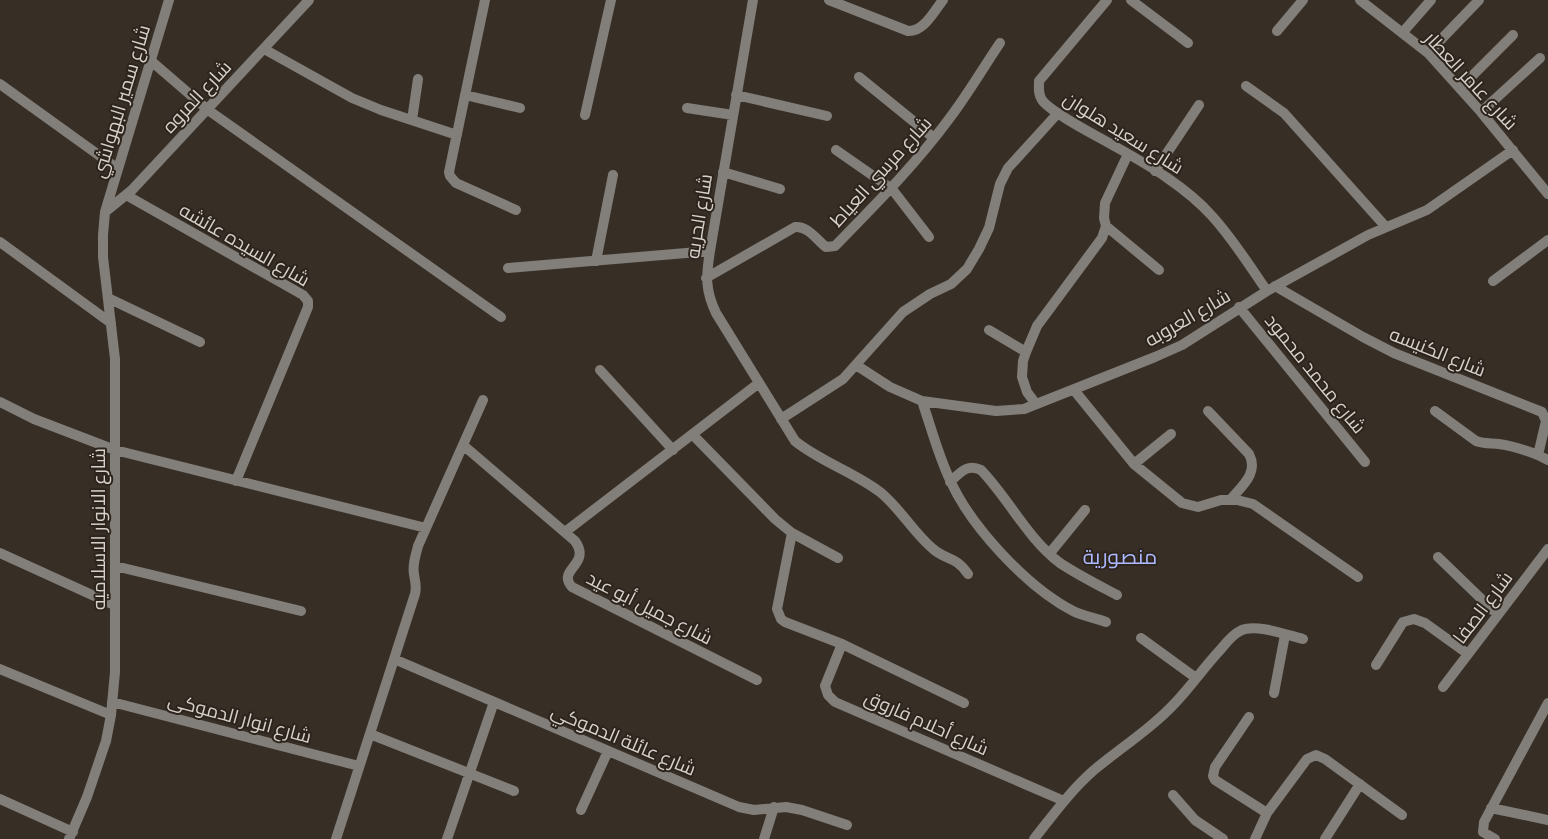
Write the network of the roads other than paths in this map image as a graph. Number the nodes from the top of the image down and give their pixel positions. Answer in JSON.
{"nodes":[{"id":1,"x":169,"y":0,"type":"edge"},
{"id":2,"x":309,"y":0,"type":"edge"},
{"id":3,"x":485,"y":0,"type":"edge"},
{"id":4,"x":611,"y":0,"type":"edge"},
{"id":5,"x":753,"y":0,"type":"edge"},
{"id":6,"x":829,"y":0,"type":"edge"},
{"id":7,"x":943,"y":0,"type":"edge"},
{"id":8,"x":1107,"y":0,"type":"edge"},
{"id":9,"x":1131,"y":0,"type":"edge"},
{"id":10,"x":1303,"y":0,"type":"edge"},
{"id":11,"x":1360,"y":0,"type":"edge"},
{"id":12,"x":1431,"y":0,"type":"edge"},
{"id":13,"x":1479,"y":0,"type":"edge"},
{"id":14,"x":1277,"y":31,"type":"dead end"},
{"id":15,"x":1403,"y":32,"type":"junction"},
{"id":16,"x":1513,"y":35,"type":"dead end"},
{"id":17,"x":1000,"y":43,"type":"dead end"},
{"id":18,"x":1188,"y":43,"type":"dead end"},
{"id":19,"x":264,"y":49,"type":"junction"},
{"id":20,"x":1428,"y":53,"type":"junction"},
{"id":21,"x":1540,"y":58,"type":"dead end"},
{"id":22,"x":150,"y":60,"type":"junction"},
{"id":23,"x":859,"y":78,"type":"dead end"},
{"id":24,"x":418,"y":79,"type":"dead end"},
{"id":25,"x":0,"y":84,"type":"edge"},
{"id":26,"x":1246,"y":86,"type":"dead end"},
{"id":27,"x":1460,"y":88,"type":"junction"},
{"id":28,"x":736,"y":94,"type":"junction"},
{"id":29,"x":465,"y":95,"type":"junction"},
{"id":30,"x":1198,"y":105,"type":"dead end"},
{"id":31,"x":520,"y":108,"type":"dead end"},
{"id":32,"x":687,"y":108,"type":"dead end"},
{"id":33,"x":208,"y":110,"type":"junction"},
{"id":34,"x":1481,"y":112,"type":"junction"},
{"id":35,"x":1058,"y":113,"type":"junction"},
{"id":36,"x":585,"y":115,"type":"dead end"},
{"id":37,"x":733,"y":115,"type":"junction"},
{"id":38,"x":827,"y":116,"type":"dead end"},
{"id":39,"x":412,"y":120,"type":"junction"},
{"id":40,"x":457,"y":135,"type":"junction"},
{"id":41,"x":934,"y":138,"type":"junction"},
{"id":42,"x":836,"y":150,"type":"dead end"},
{"id":43,"x":1513,"y":150,"type":"junction"},
{"id":44,"x":1128,"y":154,"type":"junction"},
{"id":45,"x":118,"y":168,"type":"junction"},
{"id":46,"x":1154,"y":171,"type":"junction"},
{"id":47,"x":723,"y":172,"type":"junction"},
{"id":48,"x":613,"y":175,"type":"dead end"},
{"id":49,"x":780,"y":188,"type":"dead end"},
{"id":50,"x":892,"y":189,"type":"junction"},
{"id":51,"x":1548,"y":194,"type":"edge"},
{"id":52,"x":126,"y":195,"type":"junction"},
{"id":53,"x":516,"y":210,"type":"dead end"},
{"id":54,"x":105,"y":212,"type":"junction"},
{"id":55,"x":1106,"y":226,"type":"junction"},
{"id":56,"x":1385,"y":226,"type":"junction"},
{"id":57,"x":929,"y":237,"type":"dead end"},
{"id":58,"x":1548,"y":240,"type":"edge"},
{"id":59,"x":0,"y":242,"type":"edge"},
{"id":60,"x":710,"y":251,"type":"junction"},
{"id":61,"x":596,"y":261,"type":"junction"},
{"id":62,"x":508,"y":268,"type":"dead end"},
{"id":63,"x":1159,"y":270,"type":"dead end"},
{"id":64,"x":706,"y":278,"type":"junction"},
{"id":65,"x":1493,"y":282,"type":"dead end"},
{"id":66,"x":1271,"y":288,"type":"junction"},
{"id":67,"x":108,"y":298,"type":"junction"},
{"id":68,"x":1239,"y":307,"type":"junction"},
{"id":69,"x":501,"y":317,"type":"dead end"},
{"id":70,"x":111,"y":324,"type":"junction"},
{"id":71,"x":989,"y":330,"type":"dead end"},
{"id":72,"x":200,"y":342,"type":"dead end"},
{"id":73,"x":1026,"y":352,"type":"junction"},
{"id":74,"x":856,"y":365,"type":"junction"},
{"id":75,"x":600,"y":370,"type":"dead end"},
{"id":76,"x":759,"y":383,"type":"junction"},
{"id":77,"x":1074,"y":390,"type":"junction"},
{"id":78,"x":483,"y":400,"type":"dead end"},
{"id":79,"x":922,"y":401,"type":"junction"},
{"id":80,"x":0,"y":402,"type":"edge"},
{"id":81,"x":1036,"y":404,"type":"junction"},
{"id":82,"x":1208,"y":411,"type":"dead end"},
{"id":83,"x":1435,"y":411,"type":"dead end"},
{"id":84,"x":781,"y":419,"type":"junction"},
{"id":85,"x":1171,"y":434,"type":"dead end"},
{"id":86,"x":693,"y":435,"type":"junction"},
{"id":87,"x":463,"y":445,"type":"junction"},
{"id":88,"x":115,"y":450,"type":"junction"},
{"id":89,"x":673,"y":450,"type":"junction"},
{"id":90,"x":1538,"y":455,"type":"junction"},
{"id":91,"x":1548,"y":460,"type":"edge"},
{"id":92,"x":1365,"y":462,"type":"dead end"},
{"id":93,"x":1134,"y":464,"type":"junction"},
{"id":94,"x":236,"y":480,"type":"junction"},
{"id":95,"x":950,"y":482,"type":"junction"},
{"id":96,"x":1230,"y":500,"type":"junction"},
{"id":97,"x":1085,"y":510,"type":"dead end"},
{"id":98,"x":426,"y":528,"type":"junction"},
{"id":99,"x":566,"y":532,"type":"junction"},
{"id":100,"x":792,"y":533,"type":"junction"},
{"id":101,"x":1548,"y":549,"type":"edge"},
{"id":102,"x":0,"y":553,"type":"edge"},
{"id":103,"x":1050,"y":553,"type":"junction"},
{"id":104,"x":1438,"y":557,"type":"dead end"},
{"id":105,"x":838,"y":558,"type":"dead end"},
{"id":106,"x":115,"y":566,"type":"junction"},
{"id":107,"x":968,"y":574,"type":"dead end"},
{"id":108,"x":1358,"y":576,"type":"dead end"},
{"id":109,"x":1117,"y":595,"type":"dead end"},
{"id":110,"x":114,"y":605,"type":"junction"},
{"id":111,"x":301,"y":611,"type":"dead end"},
{"id":112,"x":1498,"y":615,"type":"junction"},
{"id":113,"x":1106,"y":622,"type":"dead end"},
{"id":114,"x":1285,"y":635,"type":"junction"},
{"id":115,"x":1141,"y":638,"type":"dead end"},
{"id":116,"x":1303,"y":639,"type":"dead end"},
{"id":117,"x":842,"y":644,"type":"junction"},
{"id":118,"x":1468,"y":654,"type":"junction"},
{"id":119,"x":394,"y":659,"type":"junction"},
{"id":120,"x":1376,"y":665,"type":"dead end"},
{"id":121,"x":0,"y":669,"type":"edge"},
{"id":122,"x":1196,"y":678,"type":"junction"},
{"id":123,"x":758,"y":680,"type":"dead end"},
{"id":124,"x":1443,"y":687,"type":"dead end"},
{"id":125,"x":1274,"y":693,"type":"dead end"},
{"id":126,"x":112,"y":702,"type":"junction"},
{"id":127,"x":494,"y":702,"type":"junction"},
{"id":128,"x":964,"y":703,"type":"dead end"},
{"id":129,"x":1548,"y":703,"type":"edge"},
{"id":130,"x":111,"y":715,"type":"junction"},
{"id":131,"x":1249,"y":717,"type":"dead end"},
{"id":132,"x":370,"y":734,"type":"junction"},
{"id":133,"x":608,"y":751,"type":"junction"},
{"id":134,"x":359,"y":766,"type":"junction"},
{"id":135,"x":469,"y":773,"type":"junction"},
{"id":136,"x":1360,"y":784,"type":"junction"},
{"id":137,"x":514,"y":791,"type":"dead end"},
{"id":138,"x":1173,"y":795,"type":"dead end"},
{"id":139,"x":0,"y":799,"type":"edge"},
{"id":140,"x":1064,"y":801,"type":"junction"},
{"id":141,"x":774,"y":807,"type":"junction"},
{"id":142,"x":1491,"y":808,"type":"junction"},
{"id":143,"x":581,"y":810,"type":"dead end"},
{"id":144,"x":1267,"y":813,"type":"junction"},
{"id":145,"x":1402,"y":815,"type":"dead end"},
{"id":146,"x":1548,"y":820,"type":"edge"},
{"id":147,"x":847,"y":825,"type":"dead end"},
{"id":148,"x":71,"y":836,"type":"edge"},
{"id":149,"x":336,"y":839,"type":"edge"},
{"id":150,"x":447,"y":839,"type":"edge"},
{"id":151,"x":764,"y":839,"type":"edge"},
{"id":152,"x":1034,"y":839,"type":"edge"},
{"id":153,"x":1223,"y":839,"type":"edge"},
{"id":154,"x":1255,"y":839,"type":"edge"},
{"id":155,"x":1325,"y":839,"type":"edge"},
{"id":156,"x":1495,"y":839,"type":"edge"}],
"edges":[{"from":1,"to":22,"type":"street","name":"شارع سمير البهواشي"},
{"from":2,"to":19,"type":"street","name":"شارع المروه"},
{"from":3,"to":29,"type":"street"},
{"from":4,"to":36,"type":"street"},
{"from":5,"to":28,"type":"street","name":"شارع الحريه"},
{"from":6,"to":7,"type":"street"},
{"from":8,"to":35,"type":"street","name":"شارع سعيد هلوان"},
{"from":9,"to":18,"type":"street"},
{"from":10,"to":14,"type":"street"},
{"from":11,"to":15,"type":"street","name":"شارع عامر العطار"},
{"from":12,"to":15,"type":"street"},
{"from":13,"to":20,"type":"street"},
{"from":15,"to":20,"type":"street","name":"شارع عامر العطار"},
{"from":16,"to":27,"type":"street"},
{"from":17,"to":41,"type":"street","name":"شارع مرسي العياط"},
{"from":19,"to":33,"type":"street","name":"شارع المروه"},
{"from":19,"to":39,"type":"street"},
{"from":20,"to":27,"type":"street","name":"شارع عامر العطار"},
{"from":21,"to":34,"type":"street"},
{"from":22,"to":33,"type":"street"},
{"from":22,"to":45,"type":"street","name":"شارع سمير البهواشي"},
{"from":23,"to":41,"type":"street"},
{"from":24,"to":39,"type":"street"},
{"from":25,"to":45,"type":"street"},
{"from":26,"to":56,"type":"street"},
{"from":27,"to":34,"type":"street","name":"شارع عامر العطار"},
{"from":28,"to":37,"type":"street","name":"شارع الحريه"},
{"from":28,"to":38,"type":"street"},
{"from":29,"to":31,"type":"street"},
{"from":29,"to":40,"type":"street"},
{"from":30,"to":46,"type":"street"},
{"from":32,"to":37,"type":"street"},
{"from":33,"to":52,"type":"street","name":"شارع المروه"},
{"from":33,"to":69,"type":"street"},
{"from":34,"to":43,"type":"street","name":"شارع عامر العطار"},
{"from":35,"to":44,"type":"street","name":"شارع سعيد هلوان"},
{"from":35,"to":74,"type":"street"},
{"from":37,"to":47,"type":"street","name":"شارع الحريه"},
{"from":39,"to":40,"type":"street"},
{"from":40,"to":53,"type":"street"},
{"from":41,"to":50,"type":"street","name":"شارع مرسي العياط"},
{"from":42,"to":50,"type":"street"},
{"from":43,"to":51,"type":"street","name":"شارع عامر العطار"},
{"from":43,"to":56,"type":"street","name":"شارع العروبه"},
{"from":44,"to":46,"type":"street","name":"شارع سعيد هلوان"},
{"from":44,"to":55,"type":"street"},
{"from":45,"to":54,"type":"street","name":"شارع سمير البهواشي"},
{"from":46,"to":66,"type":"street","name":"شارع سعيد هلوان"},
{"from":47,"to":49,"type":"street"},
{"from":47,"to":60,"type":"street","name":"شارع الحريه"},
{"from":48,"to":61,"type":"street"},
{"from":50,"to":57,"type":"street"},
{"from":50,"to":64,"type":"street","name":"شارع مرسي العياط"},
{"from":52,"to":54,"type":"street","name":"شارع المروه"},
{"from":52,"to":94,"type":"street","name":"شارع السيده عائشه"},
{"from":54,"to":67,"type":"street","name":"شارع الانوار الاسلاميه"},
{"from":55,"to":63,"type":"street"},
{"from":55,"to":73,"type":"street"},
{"from":56,"to":66,"type":"street","name":"شارع العروبه"},
{"from":58,"to":65,"type":"street"},
{"from":59,"to":70,"type":"street"},
{"from":60,"to":61,"type":"street"},
{"from":60,"to":64,"type":"street","name":"شارع الحريه"},
{"from":61,"to":62,"type":"street"},
{"from":64,"to":76,"type":"street","name":"شارع الحريه"},
{"from":66,"to":68,"type":"street","name":"شارع العروبه"},
{"from":66,"to":90,"type":"street","name":"شارع الكنيسه"},
{"from":67,"to":70,"type":"street","name":"شارع الانوار الاسلاميه"},
{"from":67,"to":72,"type":"street"},
{"from":68,"to":77,"type":"street","name":"شارع العروبه"},
{"from":68,"to":92,"type":"street","name":"شارع محمد محمود"},
{"from":70,"to":88,"type":"street","name":"شارع الانوار الاسلاميه"},
{"from":71,"to":73,"type":"street"},
{"from":73,"to":81,"type":"street"},
{"from":74,"to":79,"type":"street","name":"شارع العروبه"},
{"from":74,"to":84,"type":"street"},
{"from":75,"to":89,"type":"street"},
{"from":76,"to":84,"type":"street","name":"شارع الحريه"},
{"from":76,"to":86,"type":"street"},
{"from":77,"to":81,"type":"street","name":"شارع العروبه"},
{"from":77,"to":93,"type":"street"},
{"from":78,"to":87,"type":"street"},
{"from":79,"to":81,"type":"street","name":"شارع العروبه"},
{"from":79,"to":95,"type":"street"},
{"from":80,"to":88,"type":"street"},
{"from":82,"to":96,"type":"street"},
{"from":83,"to":90,"type":"street"},
{"from":84,"to":107,"type":"street","name":"شارع الحريه"},
{"from":85,"to":93,"type":"street"},
{"from":86,"to":89,"type":"street"},
{"from":86,"to":100,"type":"street"},
{"from":87,"to":98,"type":"street"},
{"from":87,"to":99,"type":"street","name":"شارع جميل أبو عيد"},
{"from":88,"to":94,"type":"street"},
{"from":88,"to":106,"type":"street","name":"شارع الانوار الاسلاميه"},
{"from":89,"to":99,"type":"street"},
{"from":90,"to":91,"type":"street"},
{"from":93,"to":96,"type":"street"},
{"from":94,"to":98,"type":"street"},
{"from":95,"to":103,"type":"street"},
{"from":95,"to":113,"type":"street"},
{"from":96,"to":108,"type":"street"},
{"from":97,"to":103,"type":"street"},
{"from":98,"to":119,"type":"street"},
{"from":99,"to":123,"type":"street","name":"شارع جميل أبو عيد"},
{"from":100,"to":105,"type":"street"},
{"from":100,"to":117,"type":"street"},
{"from":101,"to":112,"type":"street","name":"شارع الصفا"},
{"from":102,"to":110,"type":"street"},
{"from":103,"to":109,"type":"street"},
{"from":104,"to":112,"type":"street"},
{"from":106,"to":110,"type":"street","name":"شارع الانوار الاسلاميه"},
{"from":106,"to":111,"type":"street"},
{"from":110,"to":126,"type":"street","name":"شارع الانوار الاسلاميه"},
{"from":112,"to":118,"type":"street","name":"شارع الصفا"},
{"from":114,"to":116,"type":"street"},
{"from":114,"to":122,"type":"street"},
{"from":114,"to":125,"type":"street"},
{"from":115,"to":122,"type":"street"},
{"from":117,"to":128,"type":"street"},
{"from":117,"to":140,"type":"street","name":"شارع أحلام فاروق"},
{"from":118,"to":120,"type":"street"},
{"from":118,"to":124,"type":"street","name":"شارع الصفا"},
{"from":119,"to":127,"type":"street","name":"شارع عائلة الدموكي"},
{"from":119,"to":132,"type":"street"},
{"from":121,"to":130,"type":"street"},
{"from":122,"to":140,"type":"street"},
{"from":126,"to":130,"type":"street","name":"شارع الانوار الاسلاميه"},
{"from":126,"to":134,"type":"street","name":"شارع انوار الدموكى"},
{"from":127,"to":133,"type":"street","name":"شارع عائلة الدموكي"},
{"from":127,"to":135,"type":"street"},
{"from":129,"to":142,"type":"street"},
{"from":130,"to":148,"type":"street","name":"شارع الانوار الاسلاميه"},
{"from":131,"to":144,"type":"street"},
{"from":132,"to":134,"type":"street"},
{"from":132,"to":135,"type":"street"},
{"from":133,"to":141,"type":"street","name":"شارع عائلة الدموكي"},
{"from":133,"to":143,"type":"street"},
{"from":134,"to":149,"type":"street"},
{"from":135,"to":137,"type":"street"},
{"from":135,"to":150,"type":"street"},
{"from":136,"to":144,"type":"street"},
{"from":136,"to":145,"type":"street"},
{"from":136,"to":155,"type":"street"},
{"from":138,"to":153,"type":"street"},
{"from":139,"to":148,"type":"street"},
{"from":140,"to":152,"type":"street"},
{"from":141,"to":147,"type":"street","name":"شارع عائلة الدموكي"},
{"from":141,"to":151,"type":"street"},
{"from":142,"to":146,"type":"street"},
{"from":142,"to":156,"type":"street"},
{"from":144,"to":154,"type":"street"}]}
